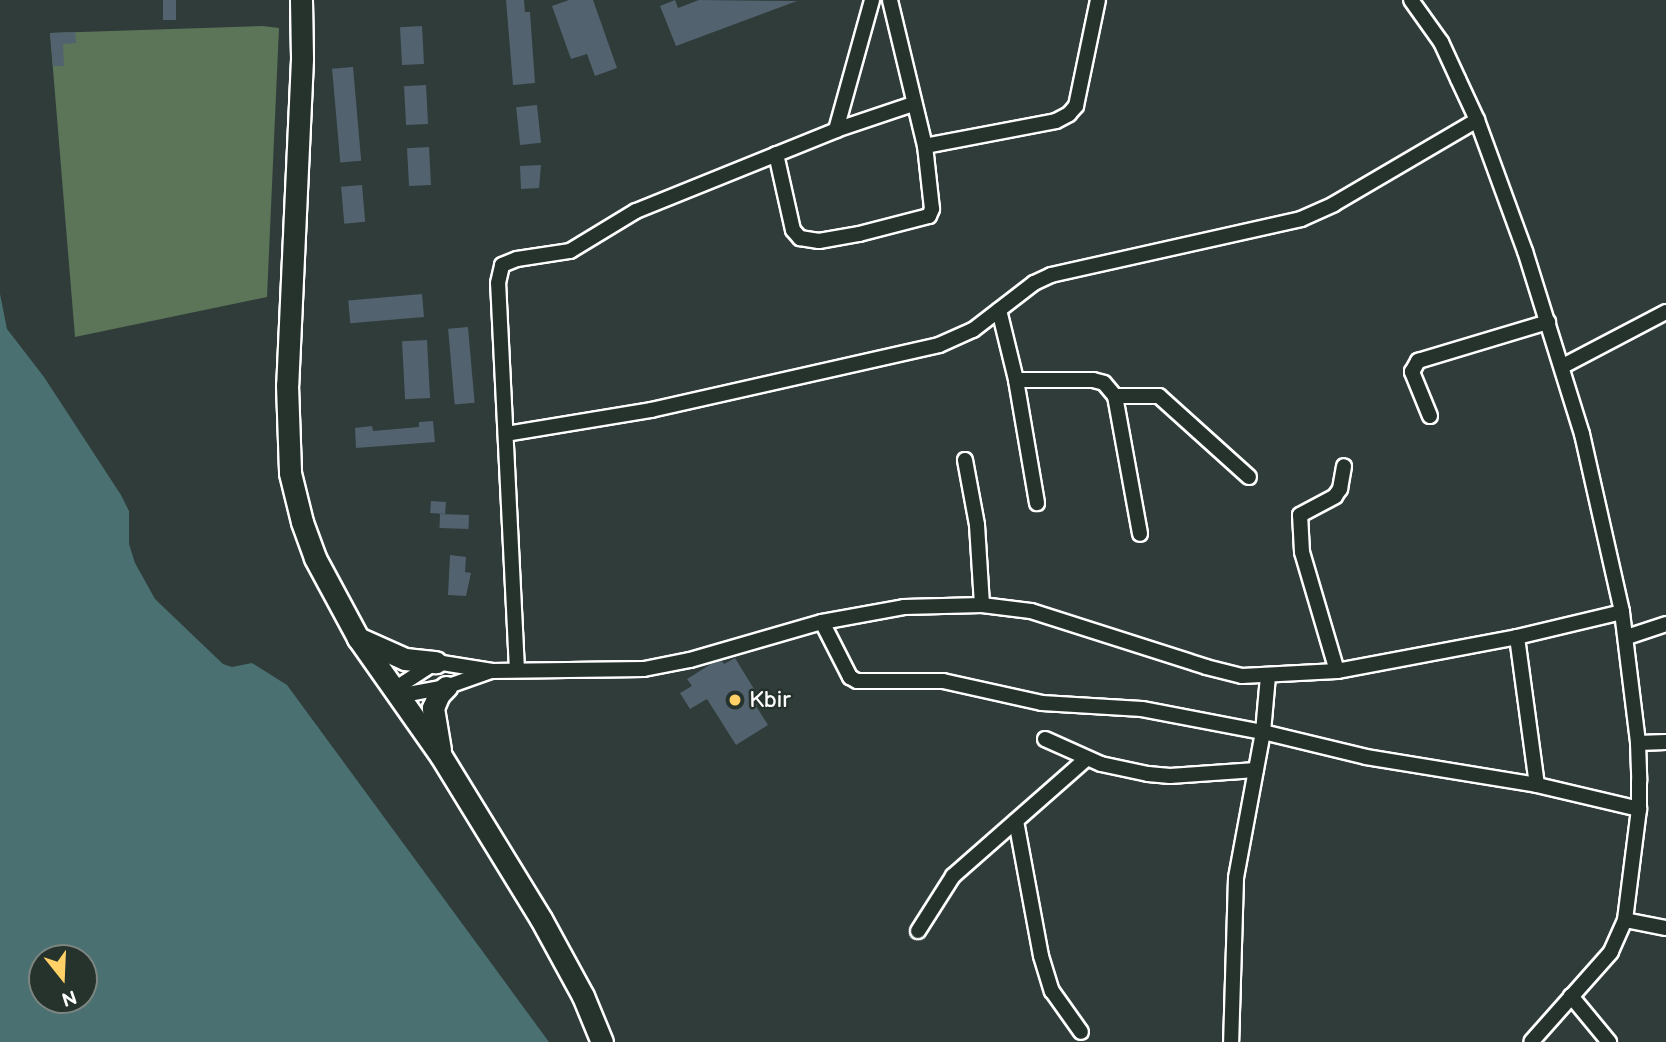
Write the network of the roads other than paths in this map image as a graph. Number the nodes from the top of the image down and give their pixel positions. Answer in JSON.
{"nodes":[{"id":1,"x":301,"y":0,"type":"edge"},
{"id":2,"x":872,"y":0,"type":"edge"},
{"id":3,"x":890,"y":0,"type":"edge"},
{"id":4,"x":1098,"y":0,"type":"edge"},
{"id":5,"x":1411,"y":0,"type":"edge"},
{"id":6,"x":913,"y":104,"type":"junction"},
{"id":7,"x":1477,"y":120,"type":"junction"},
{"id":8,"x":836,"y":131,"type":"junction"},
{"id":9,"x":925,"y":146,"type":"junction"},
{"id":10,"x":776,"y":154,"type":"junction"},
{"id":11,"x":999,"y":310,"type":"junction"},
{"id":12,"x":1666,"y":312,"type":"edge"},
{"id":13,"x":1549,"y":322,"type":"junction"},
{"id":14,"x":1563,"y":366,"type":"junction"},
{"id":15,"x":1016,"y":380,"type":"junction"},
{"id":16,"x":1115,"y":397,"type":"junction"},
{"id":17,"x":1430,"y":416,"type":"dead end"},
{"id":18,"x":506,"y":434,"type":"junction"},
{"id":19,"x":965,"y":460,"type":"dead end"},
{"id":20,"x":1344,"y":466,"type":"dead end"},
{"id":21,"x":1250,"y":477,"type":"dead end"},
{"id":22,"x":1037,"y":503,"type":"dead end"},
{"id":23,"x":1140,"y":534,"type":"dead end"},
{"id":24,"x":982,"y":604,"type":"junction"},
{"id":25,"x":1622,"y":612,"type":"junction"},
{"id":26,"x":822,"y":622,"type":"junction"},
{"id":27,"x":1666,"y":624,"type":"edge"},
{"id":28,"x":1517,"y":637,"type":"junction"},
{"id":29,"x":1627,"y":637,"type":"junction"},
{"id":30,"x":358,"y":638,"type":"junction"},
{"id":31,"x":436,"y":662,"type":"junction"},
{"id":32,"x":517,"y":670,"type":"junction"},
{"id":33,"x":492,"y":671,"type":"junction"},
{"id":34,"x":1337,"y":671,"type":"junction"},
{"id":35,"x":1268,"y":676,"type":"junction"},
{"id":36,"x":446,"y":687,"type":"junction"},
{"id":37,"x":395,"y":693,"type":"junction"},
{"id":38,"x":1263,"y":732,"type":"junction"},
{"id":39,"x":1045,"y":739,"type":"dead end"},
{"id":40,"x":1666,"y":742,"type":"edge"},
{"id":41,"x":1638,"y":743,"type":"junction"},
{"id":42,"x":441,"y":755,"type":"junction"},
{"id":43,"x":1086,"y":759,"type":"junction"},
{"id":44,"x":1256,"y":770,"type":"junction"},
{"id":45,"x":1537,"y":785,"type":"junction"},
{"id":46,"x":1639,"y":809,"type":"junction"},
{"id":47,"x":1016,"y":821,"type":"junction"},
{"id":48,"x":1625,"y":920,"type":"junction"},
{"id":49,"x":1666,"y":928,"type":"edge"},
{"id":50,"x":918,"y":932,"type":"dead end"},
{"id":51,"x":1571,"y":996,"type":"junction"},
{"id":52,"x":1081,"y":1032,"type":"dead end"},
{"id":53,"x":602,"y":1042,"type":"edge"},
{"id":54,"x":1231,"y":1042,"type":"edge"},
{"id":55,"x":1531,"y":1042,"type":"edge"},
{"id":56,"x":1609,"y":1042,"type":"edge"}],
"edges":[{"from":1,"to":30,"type":"street"},
{"from":2,"to":8,"type":"street"},
{"from":3,"to":6,"type":"street"},
{"from":4,"to":9,"type":"street"},
{"from":5,"to":7,"type":"street"},
{"from":6,"to":8,"type":"street"},
{"from":6,"to":9,"type":"street"},
{"from":7,"to":11,"type":"street"},
{"from":7,"to":13,"type":"street"},
{"from":8,"to":10,"type":"street"},
{"from":9,"to":10,"type":"street"},
{"from":10,"to":18,"type":"street"},
{"from":11,"to":15,"type":"street"},
{"from":11,"to":18,"type":"street"},
{"from":12,"to":14,"type":"street"},
{"from":13,"to":14,"type":"street"},
{"from":13,"to":17,"type":"street"},
{"from":14,"to":25,"type":"street"},
{"from":15,"to":16,"type":"street"},
{"from":15,"to":22,"type":"street"},
{"from":16,"to":21,"type":"street"},
{"from":16,"to":23,"type":"street"},
{"from":18,"to":32,"type":"street"},
{"from":19,"to":24,"type":"street"},
{"from":20,"to":34,"type":"street"},
{"from":24,"to":26,"type":"street"},
{"from":24,"to":35,"type":"street"},
{"from":25,"to":28,"type":"street"},
{"from":25,"to":29,"type":"street"},
{"from":26,"to":32,"type":"street"},
{"from":26,"to":38,"type":"street"},
{"from":27,"to":29,"type":"street"},
{"from":28,"to":34,"type":"street"},
{"from":28,"to":45,"type":"street"},
{"from":29,"to":41,"type":"street"},
{"from":30,"to":31,"type":"street"},
{"from":30,"to":37,"type":"street"},
{"from":31,"to":33,"type":"street"},
{"from":31,"to":37,"type":"street"},
{"from":32,"to":33,"type":"street"},
{"from":33,"to":36,"type":"street"},
{"from":34,"to":35,"type":"street"},
{"from":35,"to":38,"type":"street"},
{"from":36,"to":37,"type":"street"},
{"from":36,"to":42,"type":"street"},
{"from":37,"to":42,"type":"street"},
{"from":38,"to":44,"type":"street"},
{"from":38,"to":45,"type":"street"},
{"from":39,"to":43,"type":"street"},
{"from":40,"to":41,"type":"street"},
{"from":41,"to":46,"type":"street"},
{"from":42,"to":53,"type":"street"},
{"from":43,"to":44,"type":"street"},
{"from":43,"to":47,"type":"street"},
{"from":44,"to":54,"type":"street"},
{"from":45,"to":46,"type":"street"},
{"from":46,"to":48,"type":"street"},
{"from":47,"to":50,"type":"street"},
{"from":47,"to":52,"type":"street"},
{"from":48,"to":49,"type":"street"},
{"from":48,"to":51,"type":"street"},
{"from":51,"to":55,"type":"street"},
{"from":51,"to":56,"type":"street"}]}
